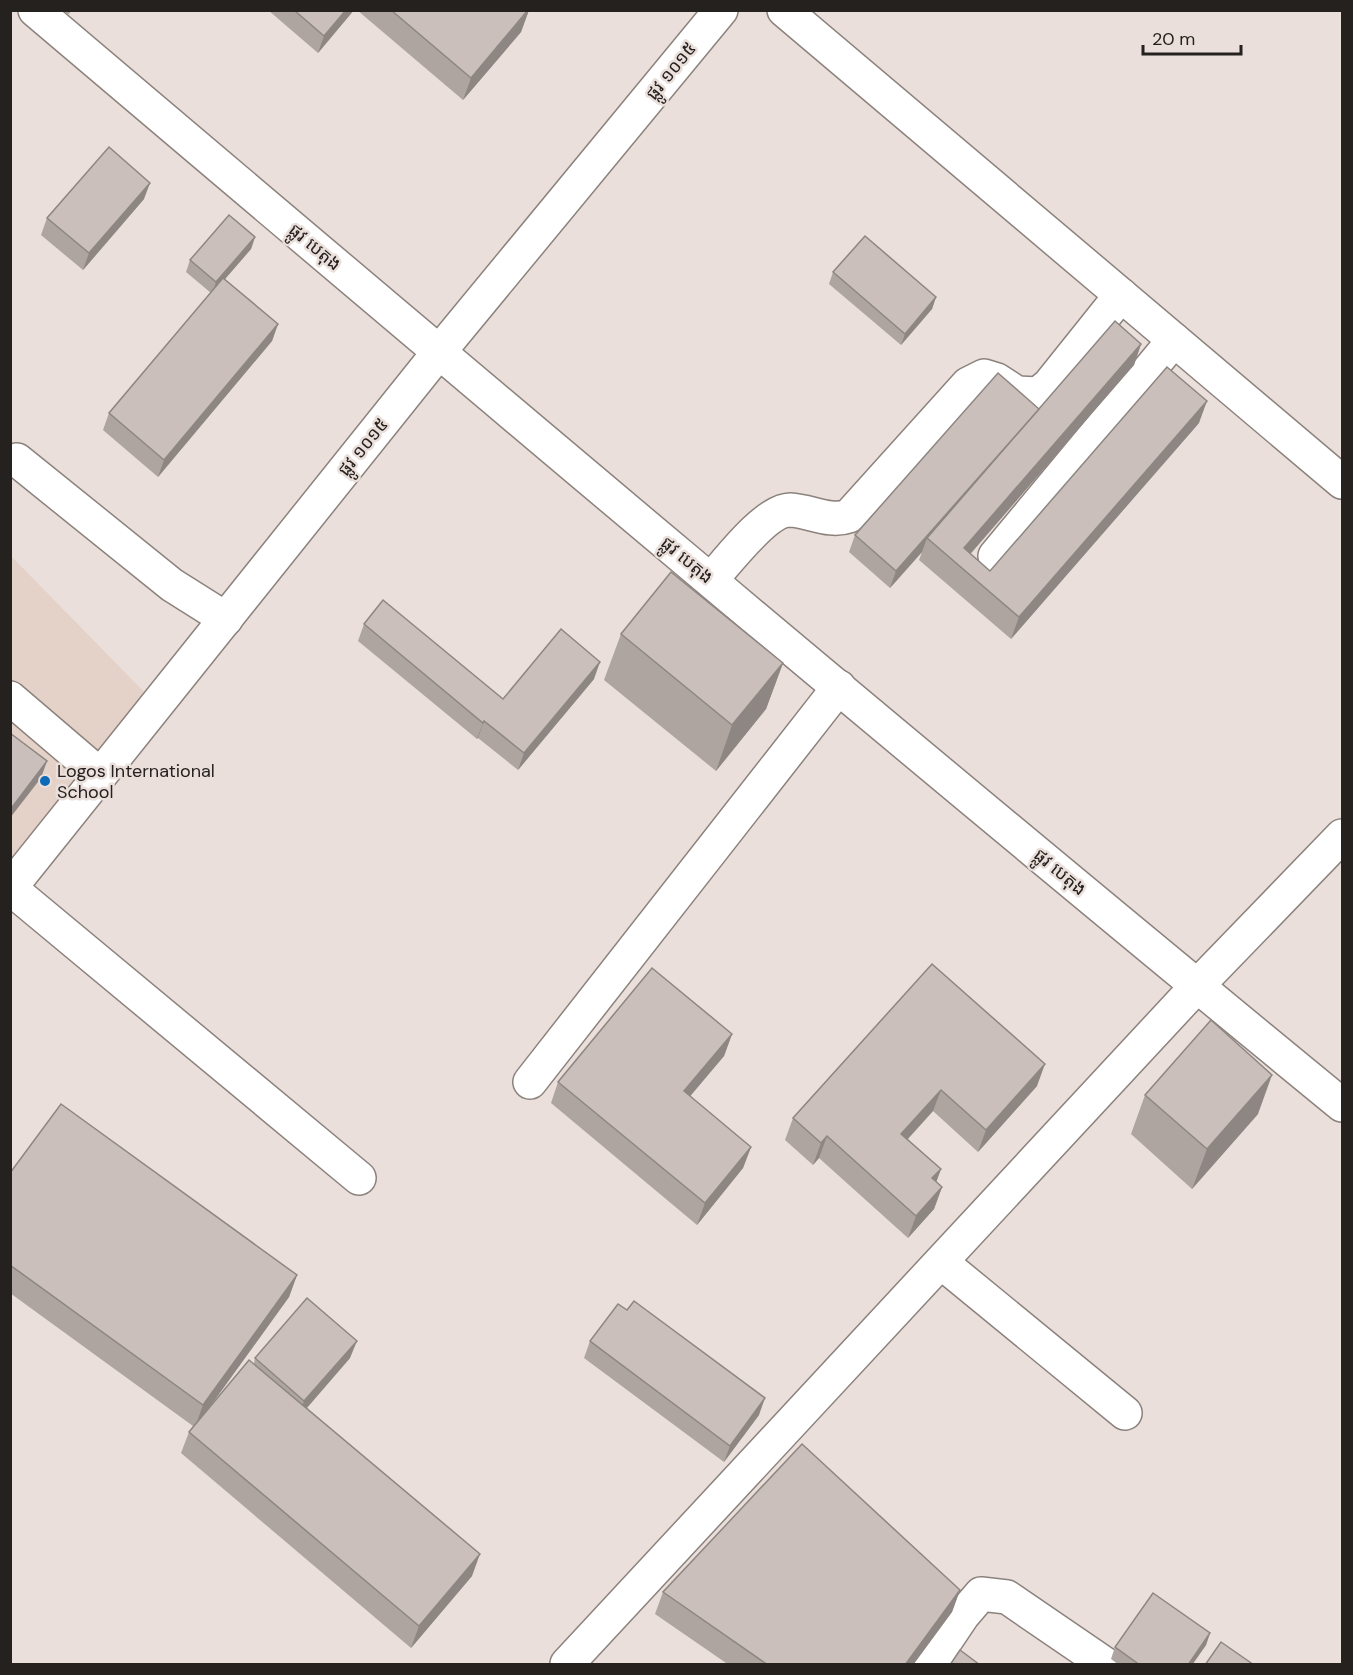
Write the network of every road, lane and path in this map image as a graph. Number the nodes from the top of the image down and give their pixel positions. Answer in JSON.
{"nodes":[{"id":1,"x":35,"y":10,"type":"edge"},
{"id":2,"x":721,"y":10,"type":"edge"},
{"id":3,"x":784,"y":10,"type":"edge"},
{"id":4,"x":1121,"y":295,"type":"junction"},
{"id":5,"x":1174,"y":340,"type":"junction"},
{"id":6,"x":439,"y":352,"type":"junction"},
{"id":7,"x":17,"y":460,"type":"dead end"},
{"id":8,"x":1342,"y":482,"type":"edge"},
{"id":9,"x":995,"y":556,"type":"dead end"},
{"id":10,"x":711,"y":580,"type":"junction"},
{"id":11,"x":226,"y":619,"type":"junction"},
{"id":12,"x":839,"y":687,"type":"junction"},
{"id":13,"x":10,"y":698,"type":"edge"},
{"id":14,"x":100,"y":775,"type":"junction"},
{"id":15,"x":1342,"y":836,"type":"edge"},
{"id":16,"x":10,"y":888,"type":"edge"},
{"id":17,"x":1197,"y":986,"type":"junction"},
{"id":18,"x":530,"y":1082,"type":"dead end"},
{"id":19,"x":1342,"y":1105,"type":"edge"},
{"id":20,"x":359,"y":1178,"type":"dead end"},
{"id":21,"x":941,"y":1262,"type":"junction"},
{"id":22,"x":1125,"y":1413,"type":"dead end"},
{"id":23,"x":567,"y":1665,"type":"edge"},
{"id":24,"x":930,"y":1665,"type":"edge"},
{"id":25,"x":1105,"y":1665,"type":"edge"}],
"edges":[{"from":1,"to":6,"type":"street","name":"ផ្លូវ បេតុង"},
{"from":2,"to":6,"type":"street","name":"ផ្លូវ ១០១៥"},
{"from":3,"to":4,"type":"street"},
{"from":4,"to":5,"type":"street"},
{"from":4,"to":10,"type":"street"},
{"from":5,"to":8,"type":"street"},
{"from":5,"to":9,"type":"street"},
{"from":6,"to":10,"type":"street","name":"ផ្លូវ បេតុង"},
{"from":6,"to":11,"type":"street","name":"ផ្លូវ ១០១៥"},
{"from":7,"to":11,"type":"street"},
{"from":10,"to":12,"type":"street","name":"ផ្លូវ បេតុង"},
{"from":11,"to":14,"type":"street","name":"ផ្លូវ ១០១៥"},
{"from":12,"to":17,"type":"street","name":"ផ្លូវ បេតុង"},
{"from":12,"to":18,"type":"street"},
{"from":13,"to":14,"type":"street"},
{"from":14,"to":16,"type":"street","name":"ផ្លូវ ១០១៥"},
{"from":15,"to":17,"type":"street"},
{"from":16,"to":20,"type":"street"},
{"from":17,"to":19,"type":"street","name":"ផ្លូវ បេតុង"},
{"from":17,"to":21,"type":"street"},
{"from":21,"to":22,"type":"street"},
{"from":21,"to":23,"type":"street"},
{"from":24,"to":25,"type":"street"}]}
